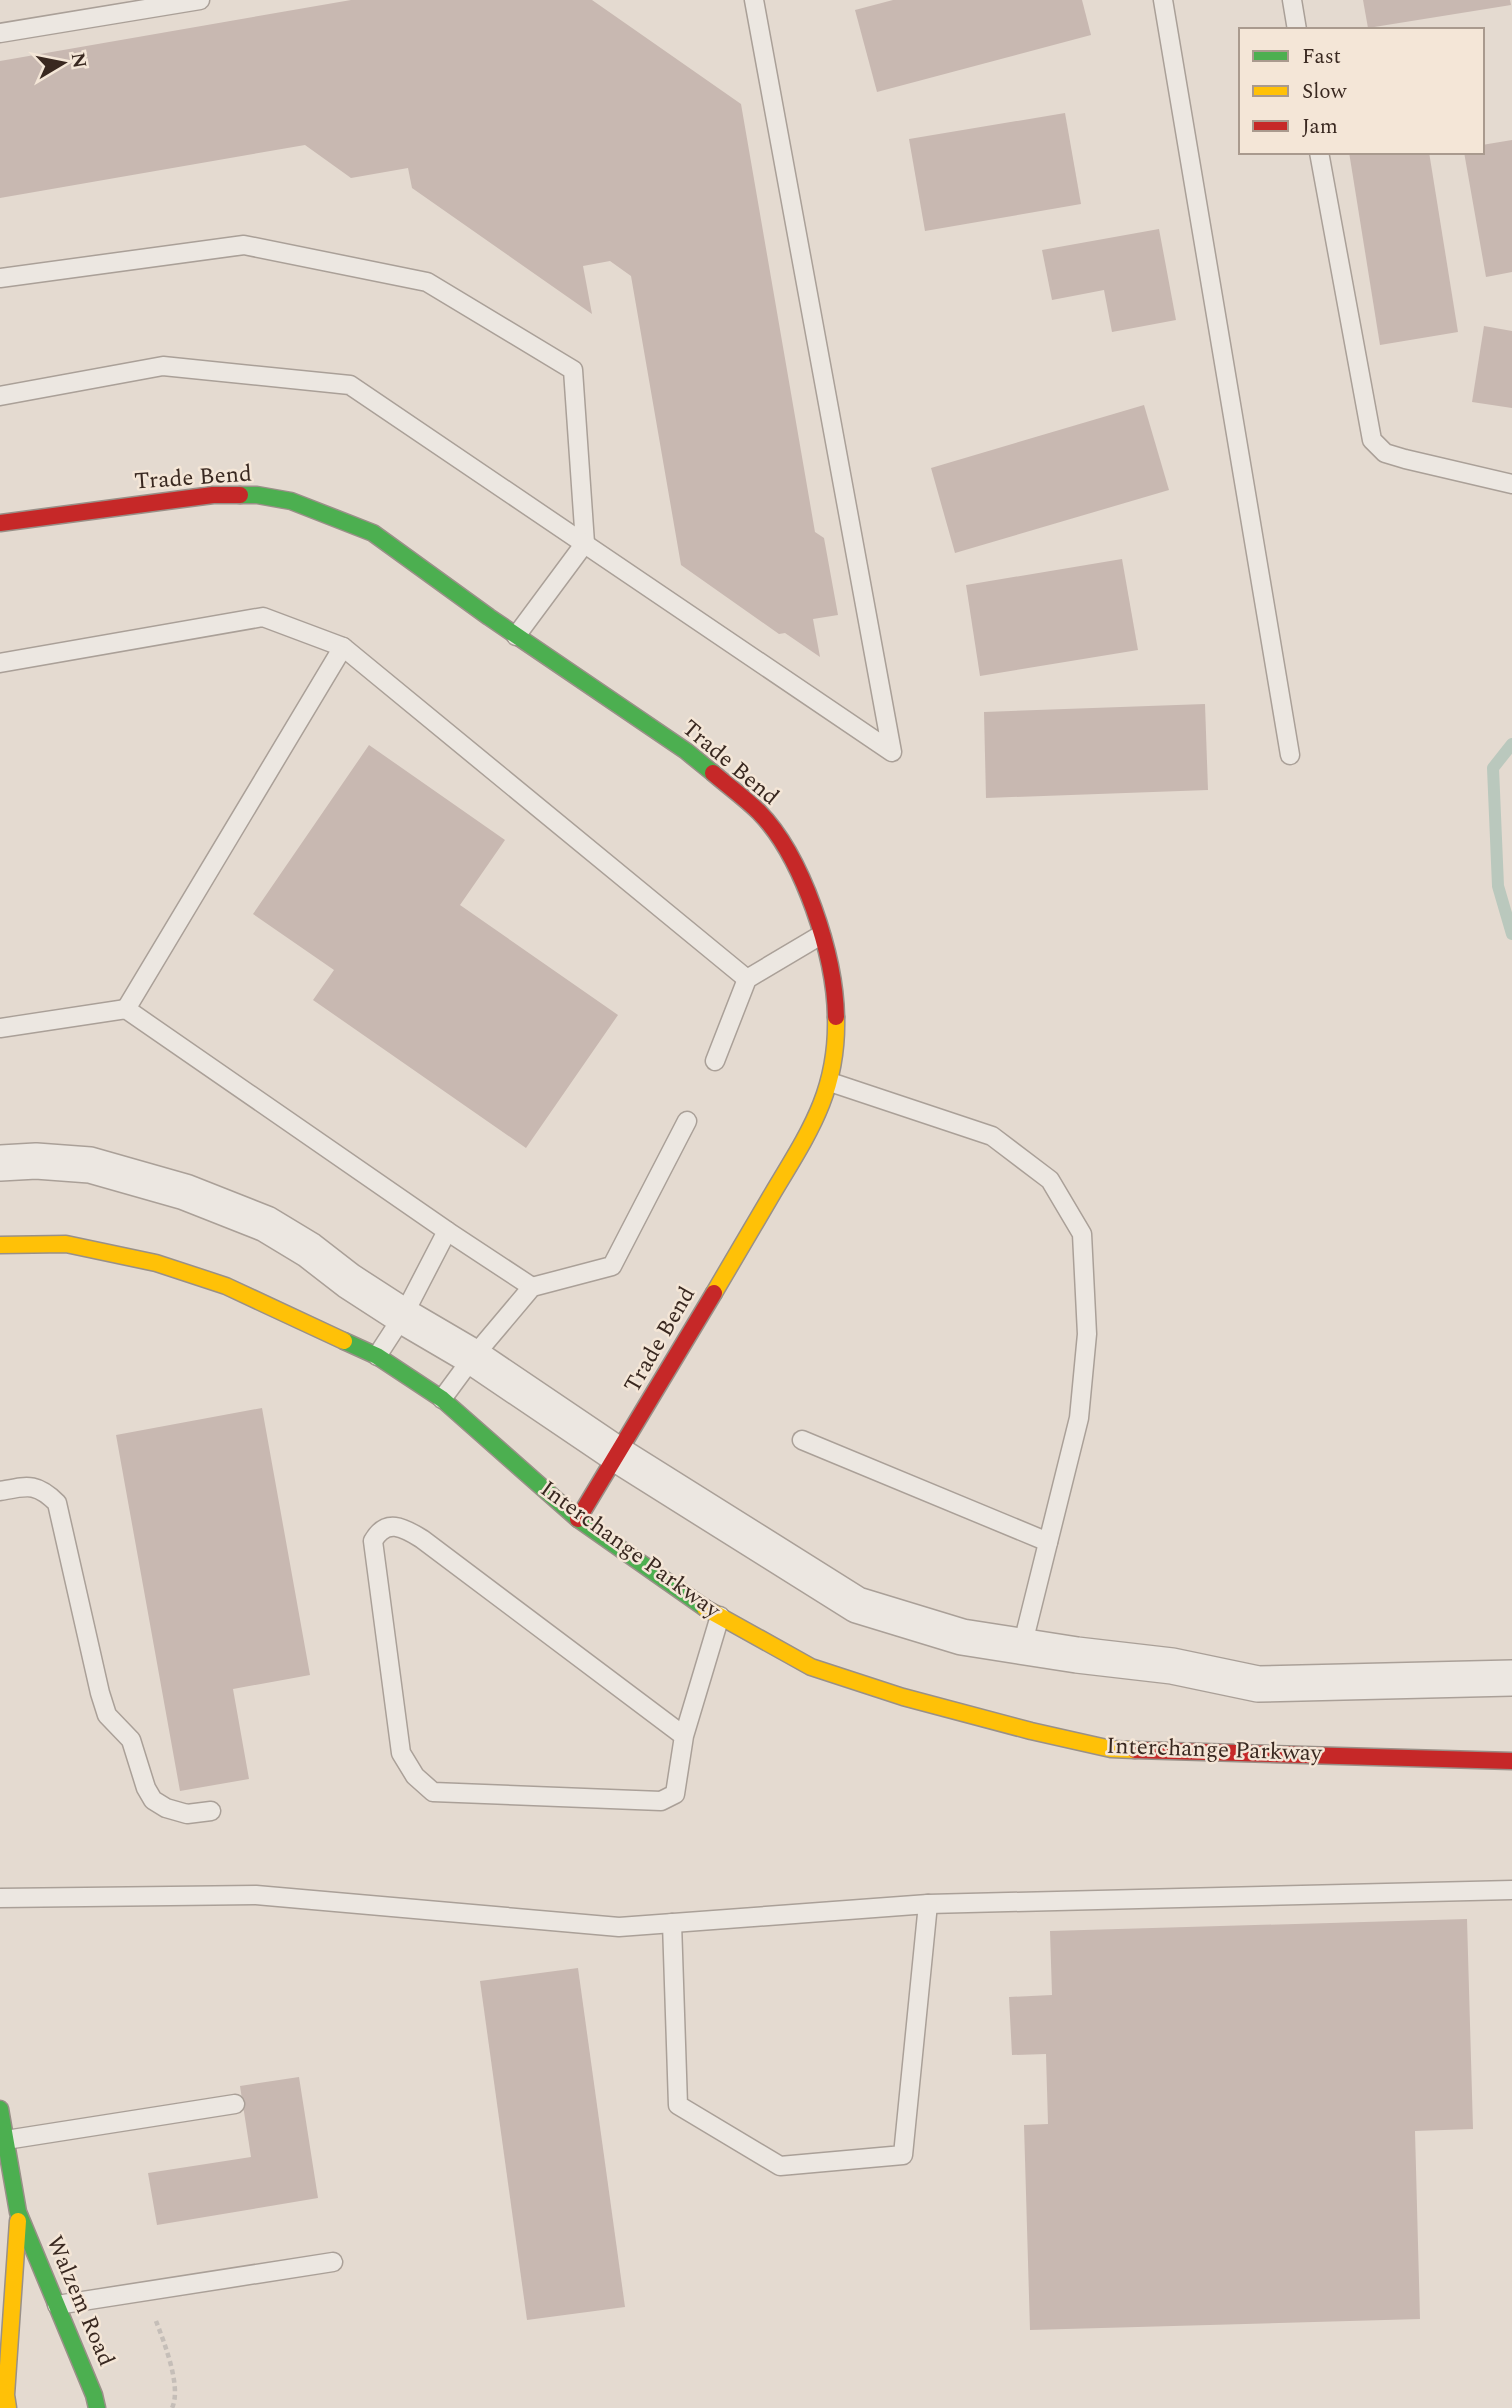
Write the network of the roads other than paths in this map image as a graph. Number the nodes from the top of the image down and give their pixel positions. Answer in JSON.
{"nodes":[{"id":1,"x":200,"y":0,"type":"edge"},
{"id":2,"x":754,"y":0,"type":"edge"},
{"id":3,"x":1163,"y":0,"type":"edge"},
{"id":4,"x":1292,"y":0,"type":"edge"},
{"id":5,"x":1297,"y":28,"type":"edge"},
{"id":6,"x":0,"y":33,"type":"edge"},
{"id":7,"x":1319,"y":154,"type":"edge"},
{"id":8,"x":0,"y":278,"type":"edge"},
{"id":9,"x":0,"y":396,"type":"edge"},
{"id":10,"x":1512,"y":484,"type":"edge"},
{"id":11,"x":0,"y":523,"type":"edge"},
{"id":12,"x":585,"y":544,"type":"junction"},
{"id":13,"x":516,"y":636,"type":"junction"},
{"id":14,"x":343,"y":647,"type":"junction"},
{"id":15,"x":0,"y":663,"type":"edge"},
{"id":16,"x":1290,"y":755,"type":"dead end"},
{"id":17,"x":821,"y":935,"type":"junction"},
{"id":18,"x":747,"y":979,"type":"junction"},
{"id":19,"x":126,"y":1009,"type":"junction"},
{"id":20,"x":0,"y":1028,"type":"edge"},
{"id":21,"x":715,"y":1061,"type":"dead end"},
{"id":22,"x":830,"y":1082,"type":"junction"},
{"id":23,"x":687,"y":1121,"type":"dead end"},
{"id":24,"x":0,"y":1163,"type":"edge"},
{"id":25,"x":447,"y":1231,"type":"junction"},
{"id":26,"x":0,"y":1245,"type":"edge"},
{"id":27,"x":532,"y":1287,"type":"junction"},
{"id":28,"x":402,"y":1316,"type":"junction"},
{"id":29,"x":377,"y":1356,"type":"junction"},
{"id":30,"x":473,"y":1357,"type":"junction"},
{"id":31,"x":442,"y":1399,"type":"junction"},
{"id":32,"x":802,"y":1440,"type":"dead end"},
{"id":33,"x":618,"y":1455,"type":"junction"},
{"id":34,"x":0,"y":1491,"type":"edge"},
{"id":35,"x":578,"y":1519,"type":"junction"},
{"id":36,"x":1048,"y":1542,"type":"junction"},
{"id":37,"x":720,"y":1616,"type":"junction"},
{"id":38,"x":1022,"y":1647,"type":"junction"},
{"id":39,"x":1512,"y":1678,"type":"edge"},
{"id":40,"x":684,"y":1736,"type":"junction"},
{"id":41,"x":1512,"y":1761,"type":"edge"},
{"id":42,"x":211,"y":1811,"type":"dead end"},
{"id":43,"x":1512,"y":1890,"type":"edge"},
{"id":44,"x":0,"y":1898,"type":"edge"},
{"id":45,"x":929,"y":1904,"type":"junction"},
{"id":46,"x":672,"y":1923,"type":"junction"},
{"id":47,"x":234,"y":2104,"type":"dead end"},
{"id":48,"x":0,"y":2109,"type":"edge"},
{"id":49,"x":6,"y":2140,"type":"junction"},
{"id":50,"x":18,"y":2212,"type":"junction"},
{"id":51,"x":333,"y":2262,"type":"dead end"},
{"id":52,"x":57,"y":2305,"type":"junction"},
{"id":53,"x":98,"y":2404,"type":"edge"},
{"id":54,"x":8,"y":2408,"type":"edge"}],
"edges":[{"from":1,"to":6,"type":"lane"},
{"from":2,"to":12,"type":"lane"},
{"from":3,"to":16,"type":"lane"},
{"from":4,"to":5,"type":"lane"},
{"from":7,"to":10,"type":"lane"},
{"from":8,"to":12,"type":"lane"},
{"from":9,"to":12,"type":"lane"},
{"from":11,"to":13,"type":"street","name":"Trade Bend"},
{"from":12,"to":13,"type":"lane"},
{"from":13,"to":17,"type":"street","name":"Trade Bend"},
{"from":14,"to":15,"type":"lane"},
{"from":14,"to":18,"type":"lane"},
{"from":14,"to":19,"type":"lane"},
{"from":17,"to":18,"type":"lane"},
{"from":17,"to":22,"type":"street","name":"Trade Bend"},
{"from":18,"to":21,"type":"lane"},
{"from":19,"to":20,"type":"lane"},
{"from":19,"to":25,"type":"lane"},
{"from":22,"to":33,"type":"street","name":"Trade Bend"},
{"from":22,"to":36,"type":"lane"},
{"from":23,"to":27,"type":"lane"},
{"from":24,"to":28,"type":"street"},
{"from":25,"to":27,"type":"lane"},
{"from":25,"to":28,"type":"lane"},
{"from":26,"to":29,"type":"street","name":"Interchange Parkway"},
{"from":27,"to":30,"type":"lane"},
{"from":28,"to":29,"type":"lane"},
{"from":28,"to":30,"type":"street"},
{"from":29,"to":31,"type":"street","name":"Interchange Parkway"},
{"from":30,"to":31,"type":"lane"},
{"from":30,"to":33,"type":"street"},
{"from":31,"to":35,"type":"street","name":"Interchange Parkway"},
{"from":32,"to":36,"type":"lane"},
{"from":33,"to":35,"type":"street","name":"Trade Bend"},
{"from":33,"to":38,"type":"street"},
{"from":34,"to":42,"type":"lane"},
{"from":35,"to":37,"type":"street","name":"Interchange Parkway"},
{"from":36,"to":38,"type":"lane"},
{"from":37,"to":40,"type":"lane"},
{"from":37,"to":41,"type":"street","name":"Interchange Parkway"},
{"from":38,"to":39,"type":"street"},
{"from":40,"to":40,"type":"lane"},
{"from":43,"to":45,"type":"lane"},
{"from":44,"to":46,"type":"lane"},
{"from":45,"to":46,"type":"lane"},
{"from":45,"to":46,"type":"lane"},
{"from":47,"to":49,"type":"lane"},
{"from":48,"to":49,"type":"street","name":"Walzem Road"},
{"from":49,"to":50,"type":"street","name":"Walzem Road"},
{"from":50,"to":52,"type":"street","name":"Walzem Road"},
{"from":50,"to":54,"type":"street","name":"Walzem Road"},
{"from":51,"to":52,"type":"lane"},
{"from":52,"to":53,"type":"street","name":"Walzem Road"}]}
